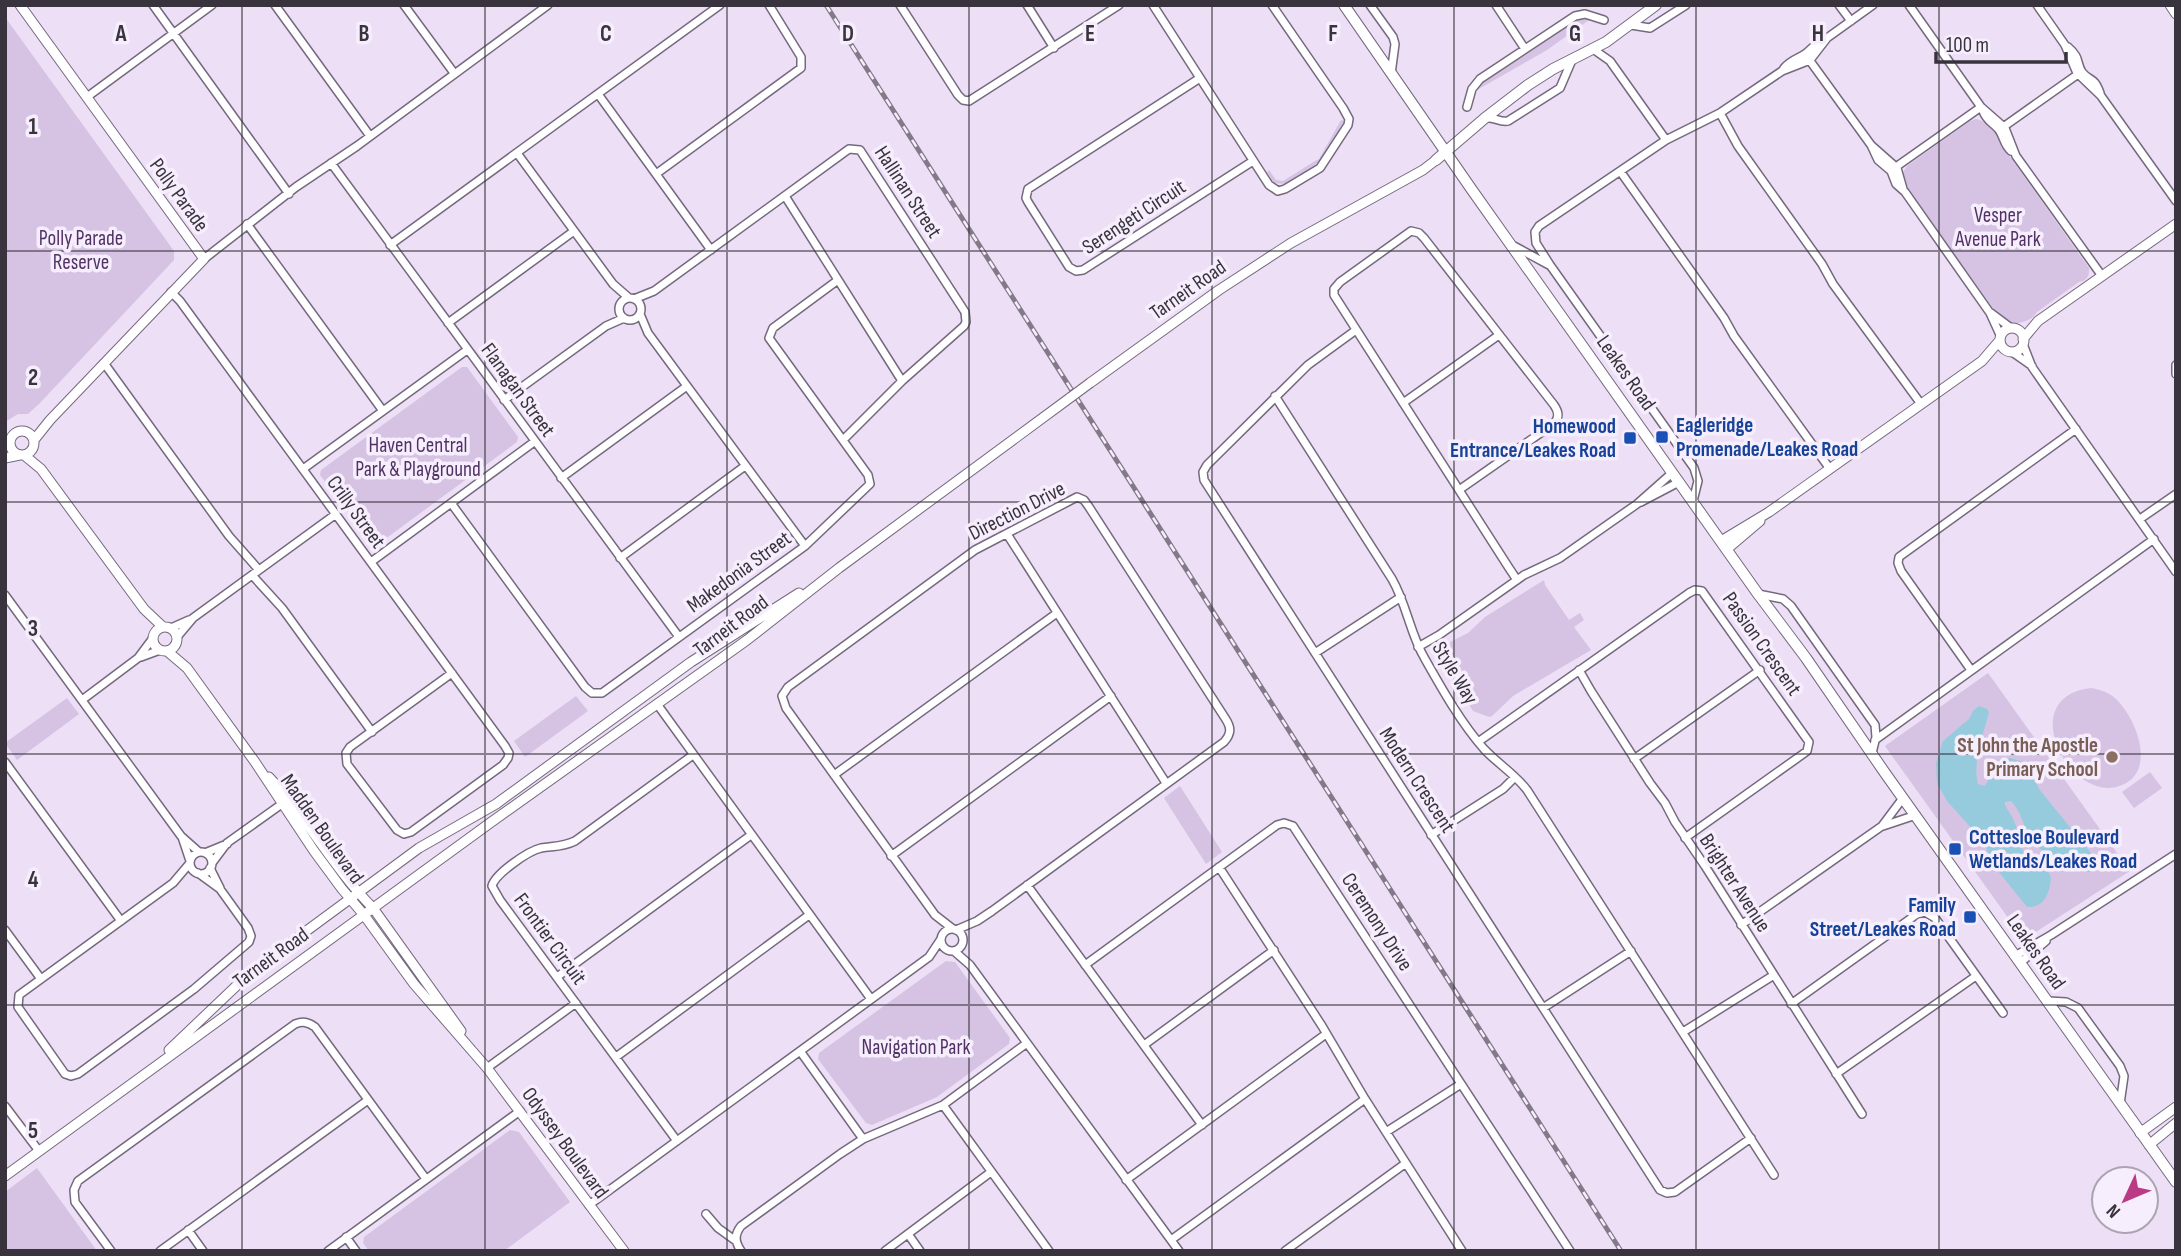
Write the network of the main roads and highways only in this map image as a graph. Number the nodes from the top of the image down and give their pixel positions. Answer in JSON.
{"nodes":[{"id":1,"x":1344,"y":5,"type":"edge"},
{"id":2,"x":1656,"y":5,"type":"edge"},
{"id":3,"x":1445,"y":152,"type":"junction"},
{"id":4,"x":1436,"y":160,"type":"road end"},
{"id":5,"x":2174,"y":1177,"type":"edge"}],
"edges":[{"from":1,"to":3,"type":"main road","name":"Leakes Road"},
{"from":2,"to":3,"type":"main road","name":"Tarneit Road"},
{"from":3,"to":4,"type":"main road","name":"Tarneit Road"},
{"from":3,"to":5,"type":"main road","name":"Leakes Road"}]}
